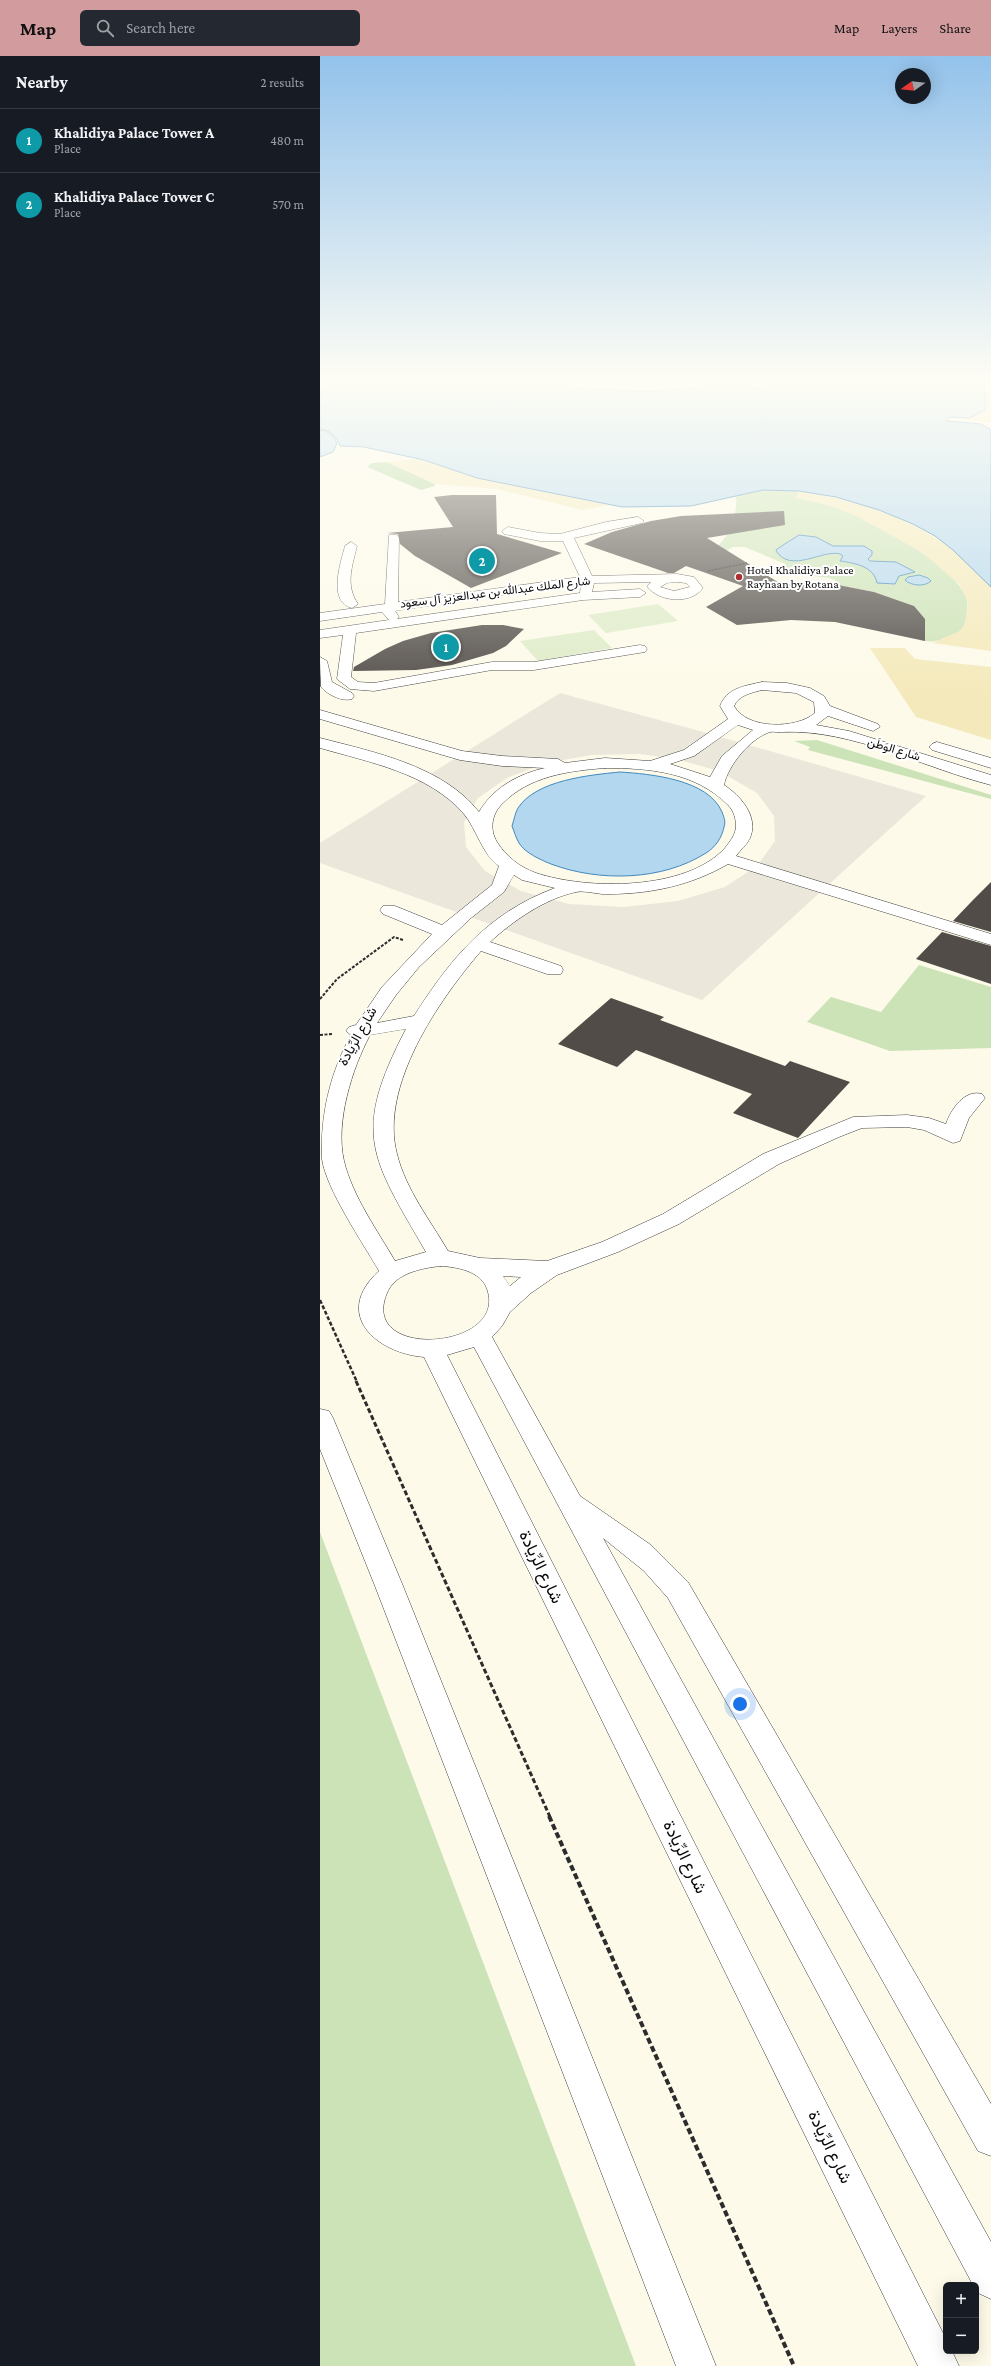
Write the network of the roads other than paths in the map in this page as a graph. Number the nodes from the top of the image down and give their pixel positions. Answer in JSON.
{"nodes":[{"id":1,"x":638,"y":522,"type":"dead end"},
{"id":2,"x":508,"y":531,"type":"dead end"},
{"id":3,"x":567,"y":537,"type":"junction"},
{"id":4,"x":393,"y":538,"type":"dead end"},
{"id":5,"x":351,"y":546,"type":"dead end"},
{"id":6,"x":670,"y":578,"type":"junction"},
{"id":7,"x":588,"y":580,"type":"junction"},
{"id":8,"x":663,"y":593,"type":"junction"},
{"id":9,"x":409,"y":603,"type":"junction"},
{"id":10,"x":576,"y":604,"type":"junction"},
{"id":11,"x":615,"y":604,"type":"dead end"},
{"id":12,"x":391,"y":606,"type":"junction"},
{"id":13,"x":320,"y":610,"type":"edge"},
{"id":14,"x":320,"y":617,"type":"edge"},
{"id":15,"x":503,"y":621,"type":"dead end"},
{"id":16,"x":414,"y":622,"type":"junction"},
{"id":17,"x":350,"y":629,"type":"junction"},
{"id":18,"x":320,"y":634,"type":"edge"},
{"id":19,"x":386,"y":635,"type":"dead end"},
{"id":20,"x":640,"y":649,"type":"dead end"},
{"id":21,"x":320,"y":661,"type":"edge"},
{"id":22,"x":347,"y":696,"type":"dead end"},
{"id":23,"x":824,"y":708,"type":"junction"},
{"id":24,"x":320,"y":714,"type":"edge"},
{"id":25,"x":737,"y":719,"type":"junction"},
{"id":26,"x":795,"y":727,"type":"junction"},
{"id":27,"x":767,"y":728,"type":"junction"},
{"id":28,"x":886,"y":732,"type":"dead end"},
{"id":29,"x":921,"y":742,"type":"dead end"},
{"id":30,"x":320,"y":743,"type":"edge"},
{"id":31,"x":699,"y":747,"type":"junction"},
{"id":32,"x":730,"y":756,"type":"junction"},
{"id":33,"x":991,"y":763,"type":"edge"},
{"id":34,"x":583,"y":765,"type":"junction"},
{"id":35,"x":651,"y":765,"type":"junction"},
{"id":36,"x":991,"y":780,"type":"edge"},
{"id":37,"x":716,"y":786,"type":"junction"},
{"id":38,"x":483,"y":828,"type":"junction"},
{"id":39,"x":726,"y":858,"type":"junction"},
{"id":40,"x":508,"y":864,"type":"junction"},
{"id":41,"x":575,"y":887,"type":"junction"},
{"id":42,"x":490,"y":898,"type":"junction"},
{"id":43,"x":522,"y":909,"type":"junction"},
{"id":44,"x":389,"y":910,"type":"dead end"},
{"id":45,"x":445,"y":933,"type":"junction"},
{"id":46,"x":991,"y":940,"type":"edge"},
{"id":47,"x":478,"y":944,"type":"junction"},
{"id":48,"x":554,"y":970,"type":"dead end"},
{"id":49,"x":422,"y":1020,"type":"junction"},
{"id":50,"x":356,"y":1031,"type":"junction"},
{"id":51,"x":975,"y":1098,"type":"dead end"},
{"id":52,"x":441,"y":1258,"type":"junction"},
{"id":53,"x":479,"y":1266,"type":"junction"},
{"id":54,"x":550,"y":1269,"type":"junction"},
{"id":55,"x":391,"y":1273,"type":"junction"},
{"id":56,"x":500,"y":1308,"type":"junction"},
{"id":57,"x":479,"y":1335,"type":"junction"},
{"id":58,"x":432,"y":1349,"type":"junction"},
{"id":59,"x":320,"y":1418,"type":"edge"},
{"id":60,"x":569,"y":1501,"type":"junction"},
{"id":61,"x":991,"y":2138,"type":"edge"},
{"id":62,"x":991,"y":2280,"type":"edge"},
{"id":63,"x":696,"y":2366,"type":"edge"},
{"id":64,"x":939,"y":2366,"type":"edge"}],
"edges":[{"from":1,"to":3,"type":"street"},
{"from":2,"to":3,"type":"street"},
{"from":3,"to":7,"type":"street"},
{"from":4,"to":12,"type":"street"},
{"from":5,"to":13,"type":"street"},
{"from":6,"to":7,"type":"street","name":"شارع الملك عبدالله بن عبدالعزيز آل سعود"},
{"from":6,"to":8,"type":"street"},
{"from":6,"to":8,"type":"street","name":"شارع الملك عبدالله بن عبدالعزيز آل سعود"},
{"from":7,"to":9,"type":"street","name":"شارع الملك عبدالله بن عبدالعزيز آل سعود"},
{"from":7,"to":10,"type":"street"},
{"from":8,"to":10,"type":"street","name":"شارع الملك عبدالله بن عبدالعزيز آل سعود"},
{"from":9,"to":12,"type":"street","name":"شارع الملك عبدالله بن عبدالعزيز آل سعود"},
{"from":9,"to":16,"type":"street"},
{"from":10,"to":11,"type":"street"},
{"from":10,"to":16,"type":"street","name":"شارع الملك عبدالله بن عبدالعزيز آل سعود"},
{"from":12,"to":14,"type":"street","name":"شارع الملك عبدالله بن عبدالعزيز آل سعود"},
{"from":12,"to":16,"type":"street"},
{"from":15,"to":16,"type":"street"},
{"from":16,"to":17,"type":"street","name":"شارع الملك عبدالله بن عبدالعزيز آل سعود"},
{"from":16,"to":19,"type":"street"},
{"from":17,"to":18,"type":"street","name":"شارع الملك عبدالله بن عبدالعزيز آل سعود"},
{"from":17,"to":20,"type":"street"},
{"from":21,"to":22,"type":"street"},
{"from":23,"to":25,"type":"street"},
{"from":23,"to":26,"type":"street"},
{"from":23,"to":28,"type":"street","name":"شارع الوَطَن"},
{"from":24,"to":34,"type":"street"},
{"from":25,"to":27,"type":"street"},
{"from":25,"to":31,"type":"street"},
{"from":26,"to":27,"type":"street"},
{"from":26,"to":36,"type":"street","name":"شارع الوَطَن"},
{"from":27,"to":32,"type":"street"},
{"from":29,"to":33,"type":"street","name":"شارع الوَطَن"},
{"from":30,"to":38,"type":"street"},
{"from":31,"to":32,"type":"street"},
{"from":31,"to":35,"type":"street"},
{"from":32,"to":37,"type":"street"},
{"from":34,"to":35,"type":"street"},
{"from":34,"to":38,"type":"street"},
{"from":35,"to":37,"type":"street"},
{"from":37,"to":39,"type":"street"},
{"from":38,"to":40,"type":"street"},
{"from":39,"to":41,"type":"street"},
{"from":39,"to":46,"type":"street"},
{"from":40,"to":41,"type":"street"},
{"from":40,"to":42,"type":"street","name":"شارع الرِّيادة"},
{"from":41,"to":43,"type":"street"},
{"from":42,"to":43,"type":"street"},
{"from":42,"to":45,"type":"street","name":"شارع الرِّيادة"},
{"from":43,"to":47,"type":"street"},
{"from":44,"to":45,"type":"street"},
{"from":45,"to":50,"type":"street","name":"شارع الرِّيادة"},
{"from":47,"to":48,"type":"street"},
{"from":47,"to":49,"type":"street"},
{"from":49,"to":50,"type":"street"},
{"from":49,"to":52,"type":"street"},
{"from":50,"to":55,"type":"street","name":"شارع الرِّيادة"},
{"from":51,"to":54,"type":"street"},
{"from":52,"to":53,"type":"street"},
{"from":52,"to":55,"type":"street"},
{"from":53,"to":54,"type":"street"},
{"from":53,"to":56,"type":"street"},
{"from":54,"to":56,"type":"street"},
{"from":55,"to":58,"type":"street"},
{"from":56,"to":57,"type":"street"},
{"from":57,"to":58,"type":"street"},
{"from":57,"to":60,"type":"street"},
{"from":58,"to":64,"type":"street","name":"شارع الرِّيادة"},
{"from":59,"to":63,"type":"street"},
{"from":60,"to":61,"type":"street"},
{"from":60,"to":62,"type":"street"}]}
